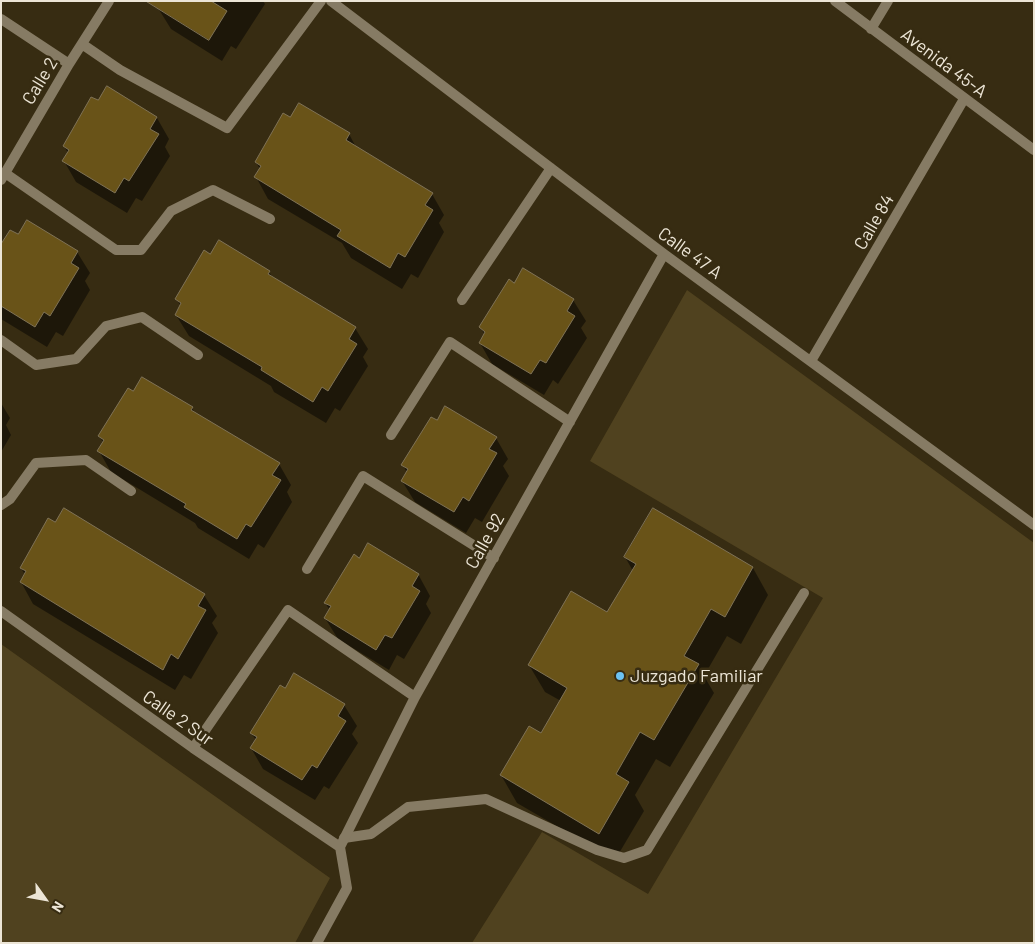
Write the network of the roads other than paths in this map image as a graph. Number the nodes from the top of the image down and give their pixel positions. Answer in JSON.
{"nodes":[{"id":1,"x":108,"y":1,"type":"edge"},
{"id":2,"x":321,"y":1,"type":"edge"},
{"id":3,"x":331,"y":1,"type":"edge"},
{"id":4,"x":835,"y":1,"type":"edge"},
{"id":5,"x":888,"y":1,"type":"edge"},
{"id":6,"x":1,"y":19,"type":"edge"},
{"id":7,"x":871,"y":29,"type":"junction"},
{"id":8,"x":82,"y":44,"type":"junction"},
{"id":9,"x":69,"y":64,"type":"junction"},
{"id":10,"x":964,"y":99,"type":"junction"},
{"id":11,"x":1034,"y":150,"type":"edge"},
{"id":12,"x":551,"y":168,"type":"junction"},
{"id":13,"x":3,"y":176,"type":"edge"},
{"id":14,"x":270,"y":219,"type":"dead end"},
{"id":15,"x":664,"y":254,"type":"junction"},
{"id":16,"x":462,"y":300,"type":"dead end"},
{"id":17,"x":1,"y":340,"type":"edge"},
{"id":18,"x":198,"y":355,"type":"dead end"},
{"id":19,"x":811,"y":361,"type":"junction"},
{"id":20,"x":570,"y":422,"type":"junction"},
{"id":21,"x":392,"y":435,"type":"dead end"},
{"id":22,"x":131,"y":491,"type":"dead end"},
{"id":23,"x":1,"y":505,"type":"edge"},
{"id":24,"x":1034,"y":525,"type":"edge"},
{"id":25,"x":494,"y":558,"type":"junction"},
{"id":26,"x":306,"y":569,"type":"dead end"},
{"id":27,"x":804,"y":593,"type":"dead end"},
{"id":28,"x":1,"y":611,"type":"edge"},
{"id":29,"x":416,"y":697,"type":"junction"},
{"id":30,"x":193,"y":748,"type":"junction"},
{"id":31,"x":342,"y":842,"type":"junction"},
{"id":32,"x":317,"y":943,"type":"edge"}],
"edges":[{"from":1,"to":8,"type":"street","name":"Calle 2"},
{"from":2,"to":8,"type":"street"},
{"from":3,"to":12,"type":"street","name":"Calle 47 A"},
{"from":4,"to":7,"type":"street","name":"Avenida 45-A"},
{"from":5,"to":7,"type":"street"},
{"from":6,"to":9,"type":"street"},
{"from":7,"to":10,"type":"street","name":"Avenida 45-A"},
{"from":8,"to":9,"type":"street","name":"Calle 2"},
{"from":9,"to":13,"type":"street","name":"Calle 2"},
{"from":10,"to":11,"type":"street","name":"Avenida 45-A"},
{"from":10,"to":19,"type":"street","name":"Calle 84"},
{"from":12,"to":15,"type":"street","name":"Calle 47 A"},
{"from":12,"to":16,"type":"street"},
{"from":13,"to":14,"type":"street"},
{"from":15,"to":19,"type":"street","name":"Calle 47 A"},
{"from":15,"to":20,"type":"street","name":"Calle 92"},
{"from":17,"to":18,"type":"street"},
{"from":19,"to":24,"type":"street","name":"Calle 47 A"},
{"from":20,"to":21,"type":"street"},
{"from":20,"to":25,"type":"street","name":"Calle 92"},
{"from":22,"to":23,"type":"street"},
{"from":25,"to":26,"type":"street"},
{"from":25,"to":29,"type":"street","name":"Calle 92"},
{"from":27,"to":31,"type":"street"},
{"from":28,"to":30,"type":"street","name":"Calle 2 Sur"},
{"from":29,"to":30,"type":"street"},
{"from":29,"to":31,"type":"street","name":"Calle 92"},
{"from":30,"to":31,"type":"street","name":"Calle 2 Sur"},
{"from":31,"to":32,"type":"street"}]}
